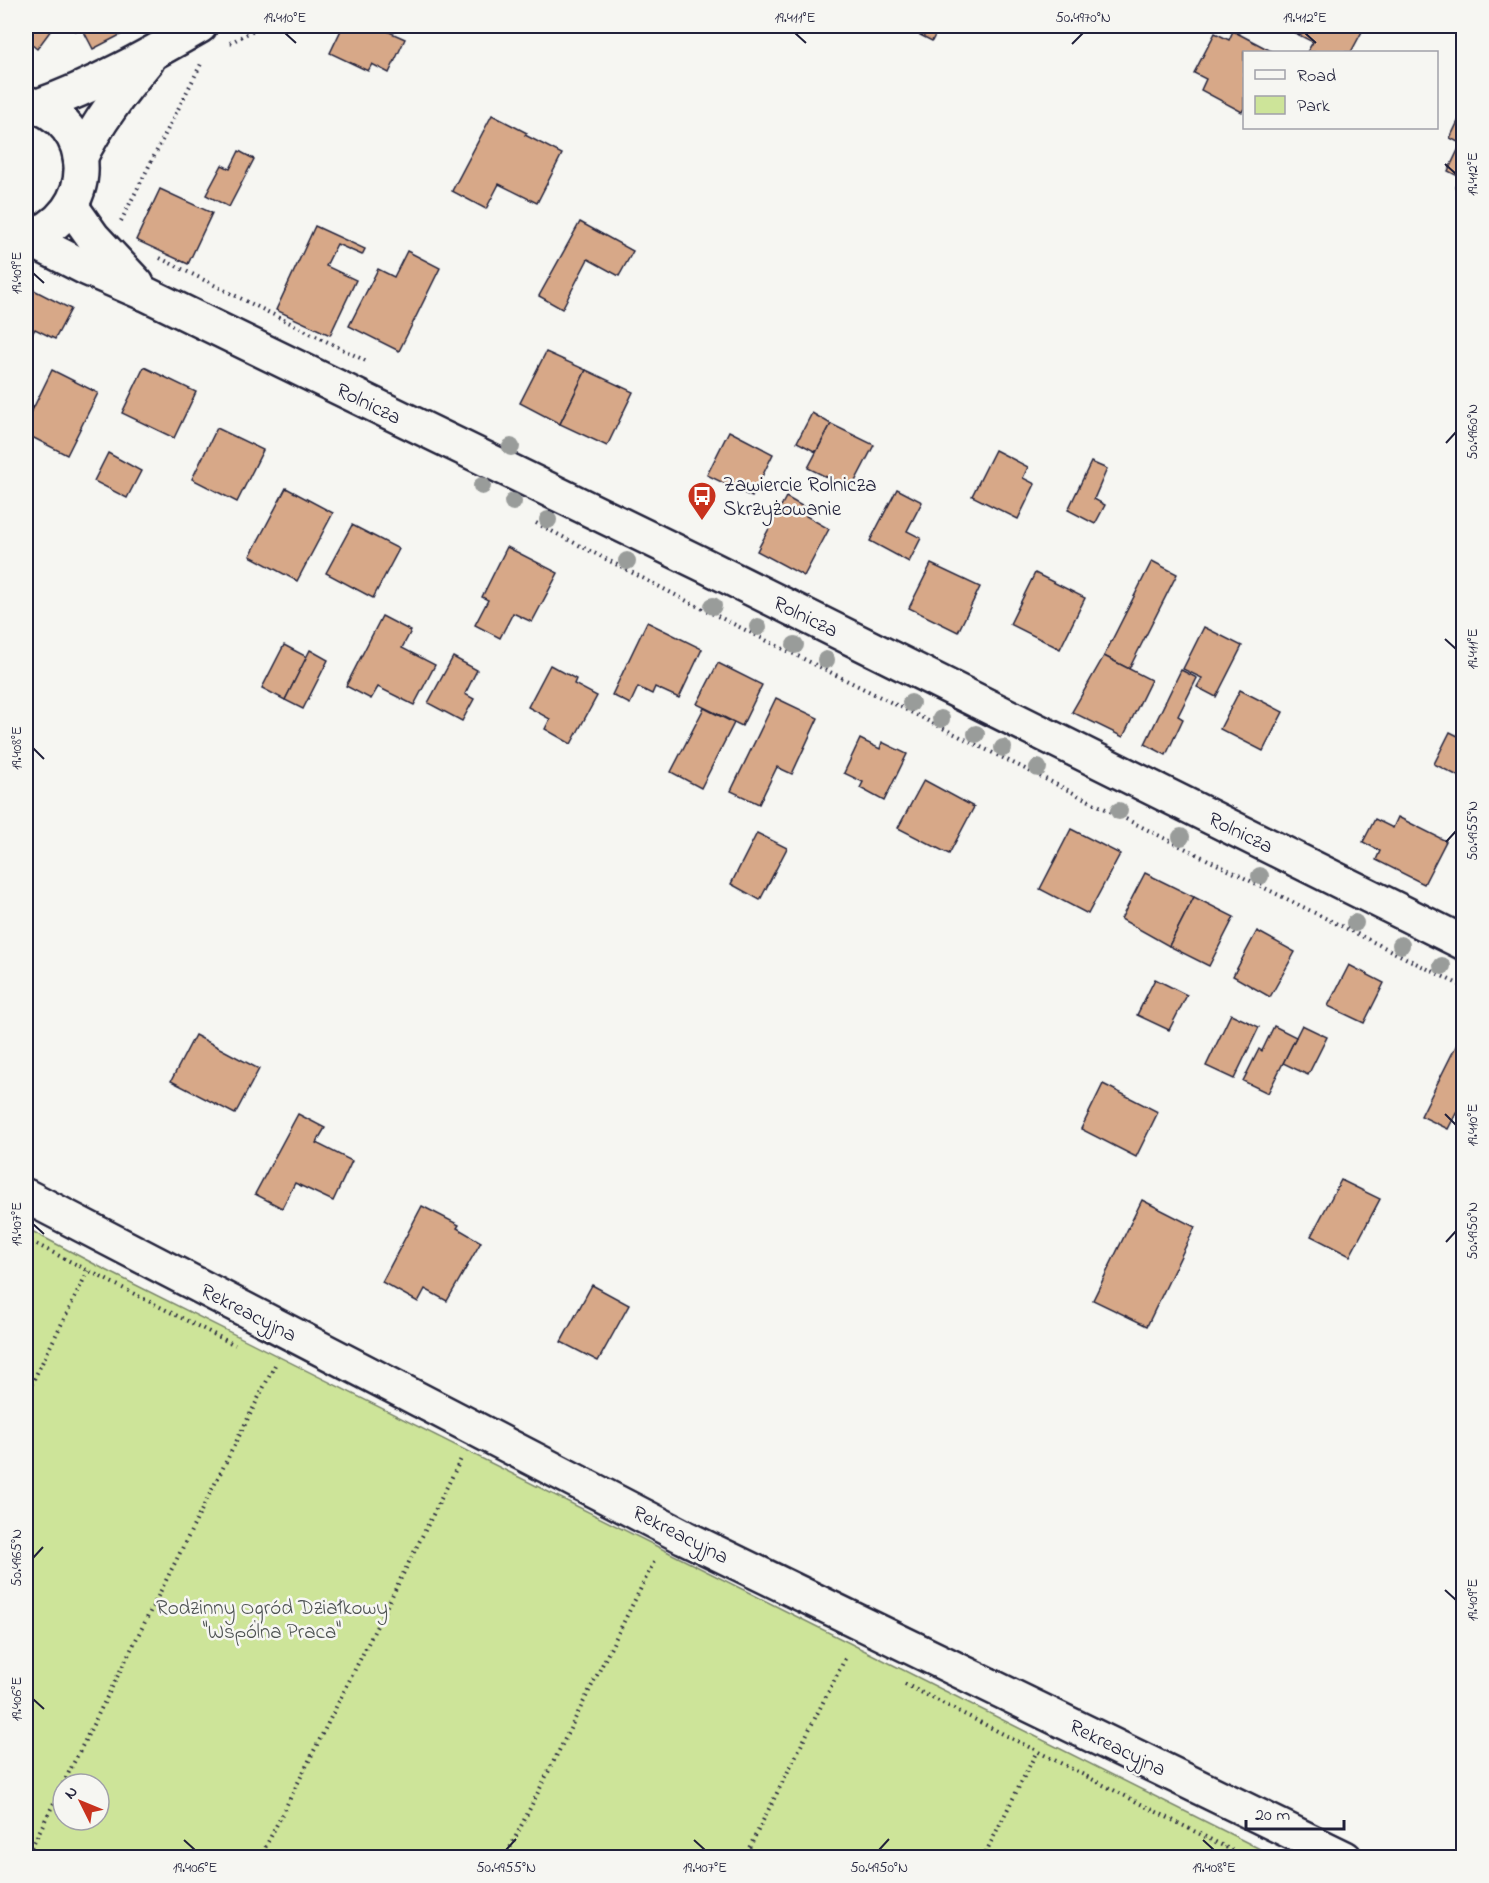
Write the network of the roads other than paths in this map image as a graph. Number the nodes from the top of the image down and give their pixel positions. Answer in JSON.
{"nodes":[{"id":1,"x":209,"y":43,"type":"edge"},
{"id":2,"x":156,"y":51,"type":"junction"},
{"id":3,"x":32,"y":105,"type":"edge"},
{"id":4,"x":80,"y":159,"type":"junction"},
{"id":5,"x":70,"y":206,"type":"junction"},
{"id":6,"x":26,"y":238,"type":"edge"},
{"id":7,"x":146,"y":294,"type":"junction"},
{"id":8,"x":1464,"y":943,"type":"edge"},
{"id":9,"x":26,"y":1196,"type":"edge"},
{"id":10,"x":1345,"y":1857,"type":"edge"}],
"edges":[{"from":1,"to":2,"type":"street"},
{"from":2,"to":3,"type":"street"},
{"from":2,"to":4,"type":"street"},
{"from":3,"to":4,"type":"street"},
{"from":4,"to":5,"type":"street"},
{"from":5,"to":6,"type":"street"},
{"from":5,"to":7,"type":"street","name":"Rolnicza"},
{"from":6,"to":7,"type":"street","name":"Rolnicza"},
{"from":7,"to":8,"type":"street","name":"Rolnicza"},
{"from":9,"to":10,"type":"street","name":"Rekreacyjna"}]}
